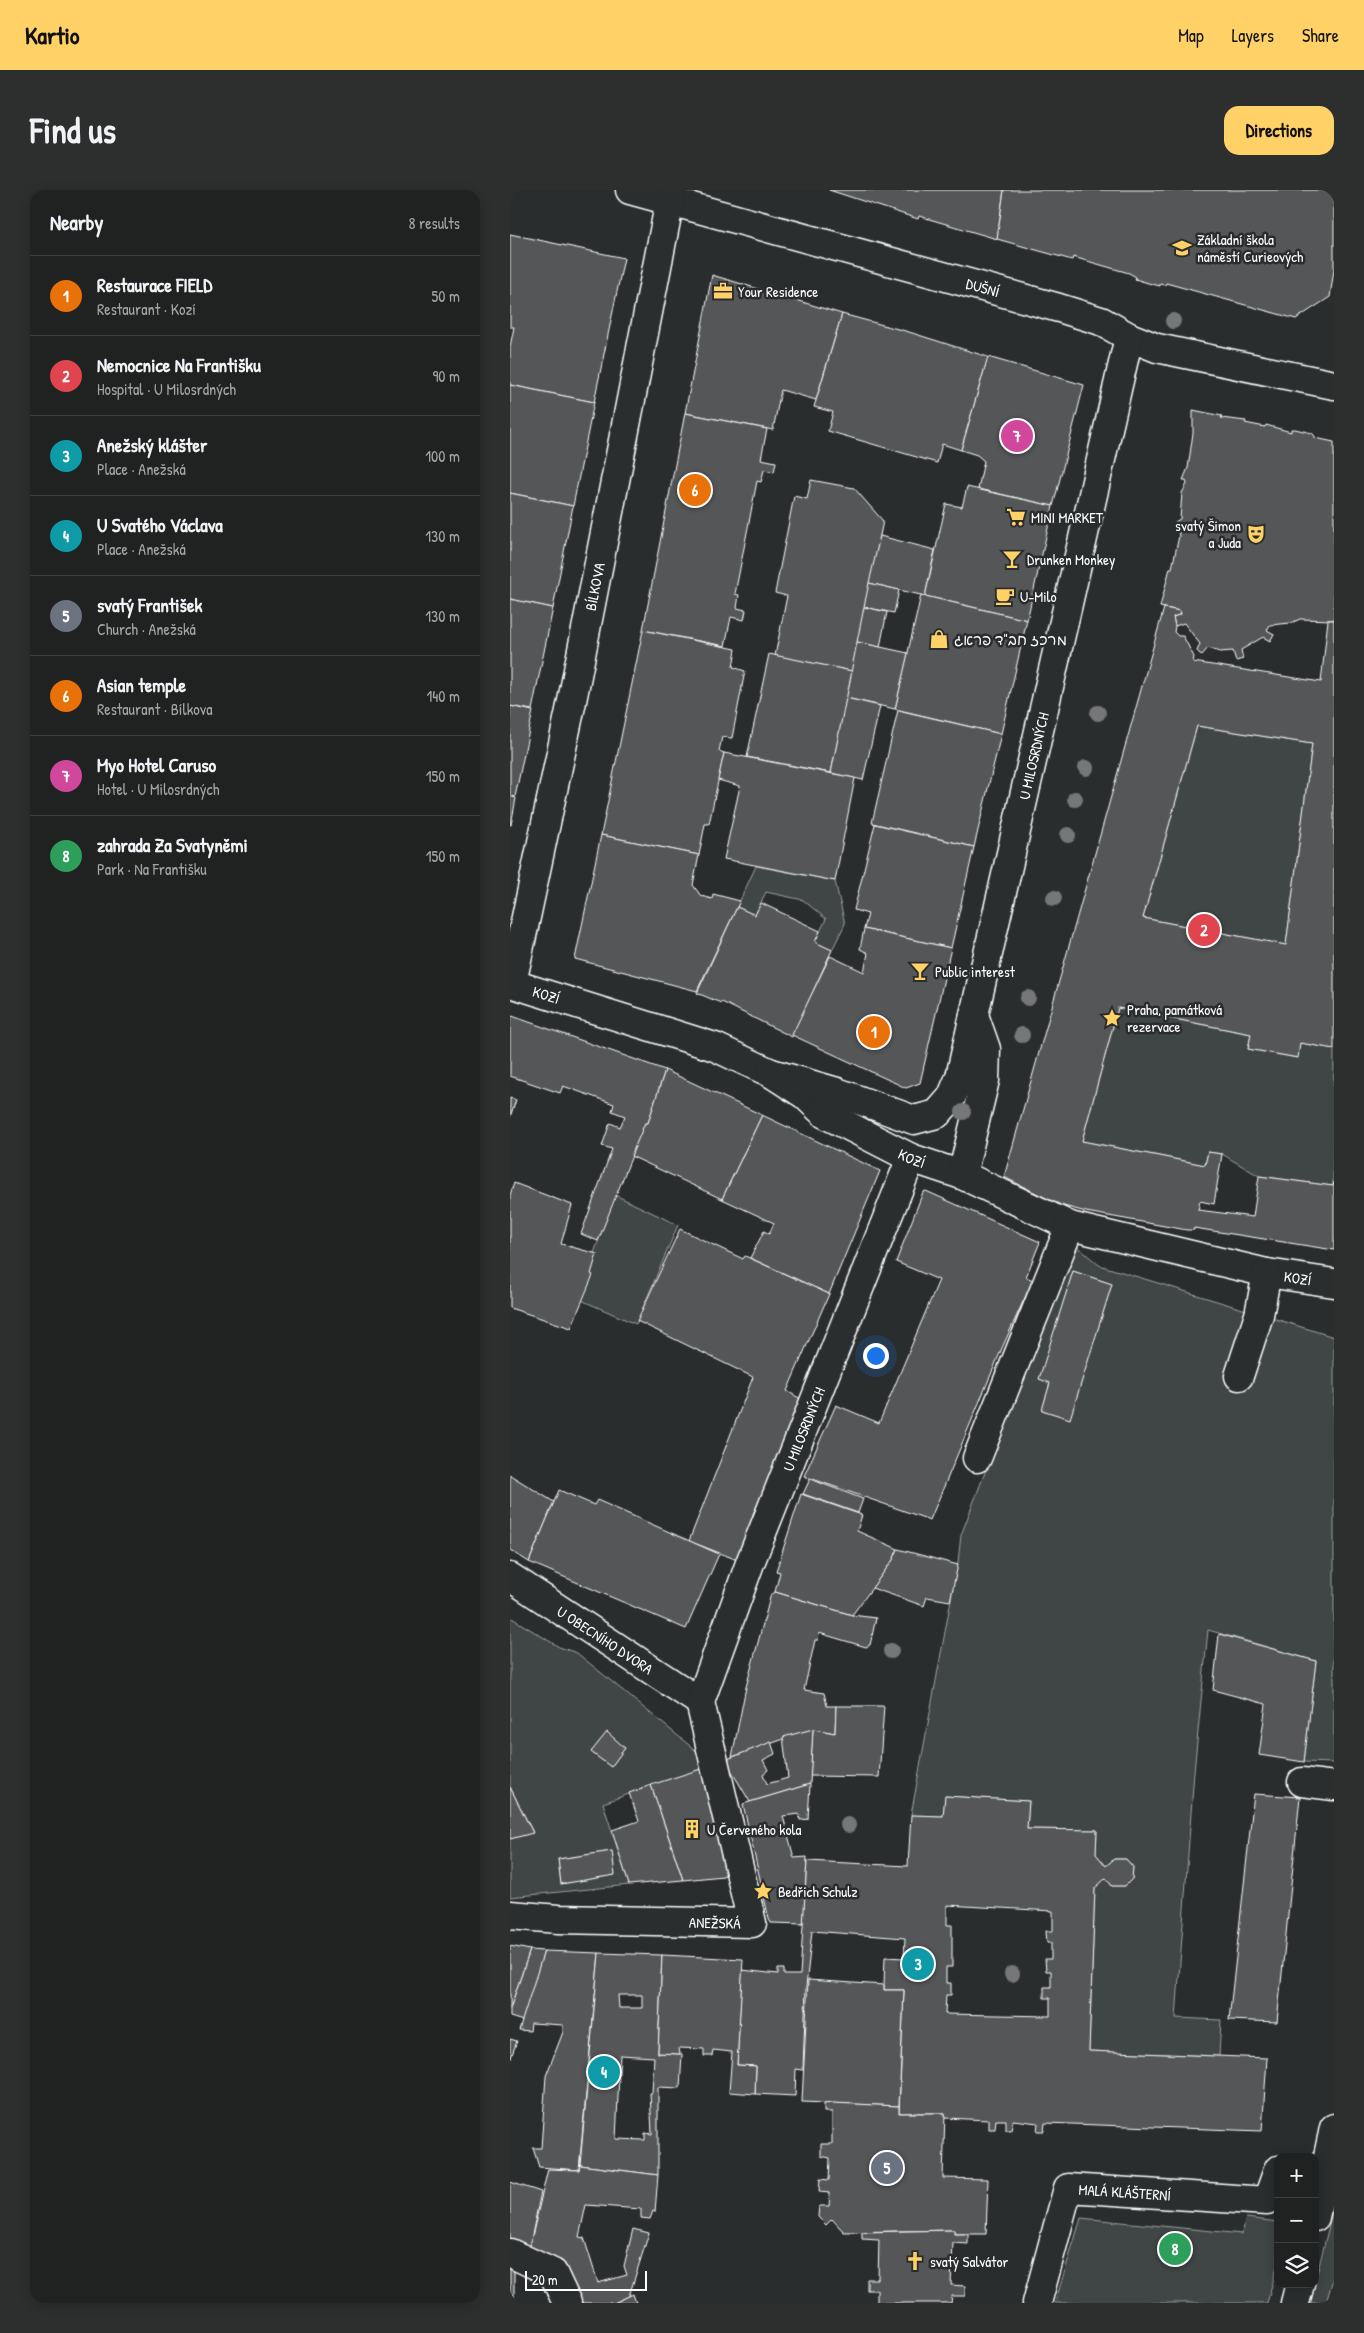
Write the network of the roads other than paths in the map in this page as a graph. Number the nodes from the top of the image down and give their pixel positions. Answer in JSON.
{"nodes":[{"id":1,"x":630,"y":190,"type":"edge"},
{"id":2,"x":672,"y":195,"type":"edge"},
{"id":3,"x":1129,"y":337,"type":"junction"},
{"id":4,"x":1334,"y":385,"type":"edge"},
{"id":5,"x":511,"y":983,"type":"edge"},
{"id":6,"x":974,"y":1015,"type":"junction"},
{"id":7,"x":771,"y":1073,"type":"junction"},
{"id":8,"x":912,"y":1158,"type":"junction"},
{"id":9,"x":962,"y":1175,"type":"junction"},
{"id":10,"x":1070,"y":1226,"type":"junction"},
{"id":11,"x":1268,"y":1273,"type":"junction"},
{"id":12,"x":1334,"y":1282,"type":"edge"},
{"id":13,"x":1239,"y":1376,"type":"dead end"},
{"id":14,"x":977,"y":1458,"type":"dead end"},
{"id":15,"x":510,"y":1576,"type":"edge"},
{"id":16,"x":700,"y":1702,"type":"junction"},
{"id":17,"x":1302,"y":1782,"type":"dead end"},
{"id":18,"x":1334,"y":1786,"type":"edge"},
{"id":19,"x":510,"y":1915,"type":"edge"},
{"id":20,"x":1334,"y":2128,"type":"edge"},
{"id":21,"x":1320,"y":2177,"type":"edge"},
{"id":22,"x":1274,"y":2181,"type":"edge"},
{"id":23,"x":1317,"y":2198,"type":"edge"},
{"id":24,"x":510,"y":2253,"type":"edge"},
{"id":25,"x":1299,"y":2288,"type":"edge"},
{"id":26,"x":567,"y":2303,"type":"edge"},
{"id":27,"x":1037,"y":2303,"type":"edge"},
{"id":28,"x":1295,"y":2303,"type":"edge"}],
"edges":[{"from":1,"to":2,"type":"street","name":"DUŠNÍ"},
{"from":2,"to":3,"type":"street","name":"DUŠNÍ"},
{"from":2,"to":5,"type":"street","name":"BÍLKOVA"},
{"from":3,"to":4,"type":"street","name":"DUŠNÍ"},
{"from":3,"to":6,"type":"street","name":"U MILOSRDNÝCH"},
{"from":5,"to":7,"type":"street","name":"KOZÍ"},
{"from":6,"to":7,"type":"street","name":"U MILOSRDNÝCH"},
{"from":6,"to":9,"type":"street"},
{"from":7,"to":8,"type":"street","name":"KOZÍ"},
{"from":8,"to":9,"type":"street","name":"KOZÍ"},
{"from":8,"to":16,"type":"street","name":"U MILOSRDNÝCH"},
{"from":9,"to":10,"type":"street","name":"KOZÍ"},
{"from":10,"to":11,"type":"street","name":"KOZÍ"},
{"from":10,"to":14,"type":"street"},
{"from":11,"to":12,"type":"street","name":"KOZÍ"},
{"from":11,"to":13,"type":"street"},
{"from":15,"to":16,"type":"street","name":"U OBECNÍHO DVORA"},
{"from":16,"to":19,"type":"street","name":"ANEŽSKÁ"},
{"from":17,"to":18,"type":"street"},
{"from":20,"to":21,"type":"street"},
{"from":21,"to":23,"type":"street"},
{"from":22,"to":27,"type":"street","name":"MALÁ KLÁŠTERNÍ"},
{"from":24,"to":26,"type":"street"},
{"from":25,"to":28,"type":"street"}]}
